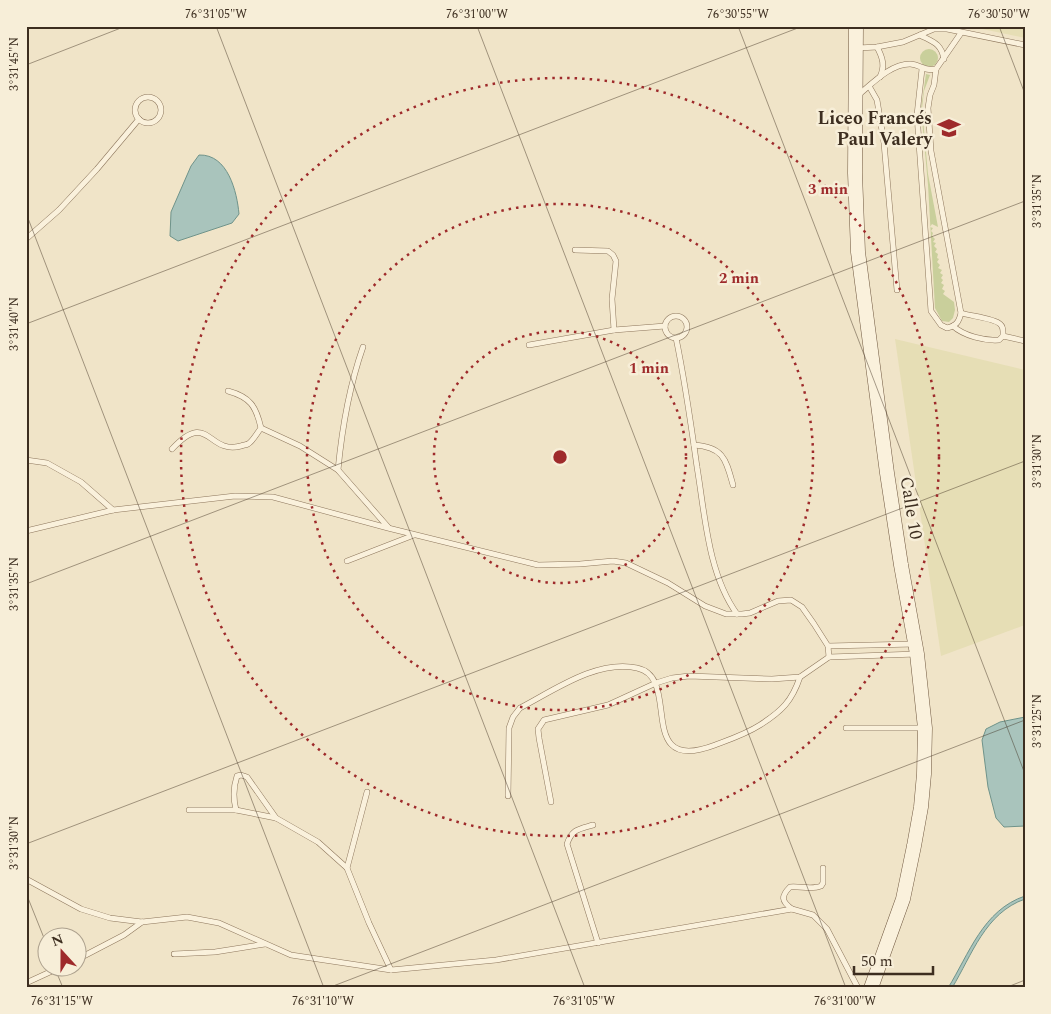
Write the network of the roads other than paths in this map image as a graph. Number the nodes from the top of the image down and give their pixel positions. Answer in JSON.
{"nodes":[{"id":1,"x":856,"y":26,"type":"edge"},
{"id":2,"x":961,"y":32,"type":"junction"},
{"id":3,"x":920,"y":35,"type":"junction"},
{"id":4,"x":1025,"y":45,"type":"edge"},
{"id":5,"x":877,"y":47,"type":"junction"},
{"id":6,"x":856,"y":48,"type":"junction"},
{"id":7,"x":944,"y":59,"type":"junction"},
{"id":8,"x":922,"y":68,"type":"junction"},
{"id":9,"x":936,"y":69,"type":"junction"},
{"id":10,"x":880,"y":78,"type":"junction"},
{"id":11,"x":869,"y":86,"type":"junction"},
{"id":12,"x":856,"y":96,"type":"junction"},
{"id":13,"x":139,"y":119,"type":"junction"},
{"id":14,"x":26,"y":239,"type":"edge"},
{"id":15,"x":575,"y":250,"type":"dead end"},
{"id":16,"x":897,"y":290,"type":"dead end"},
{"id":17,"x":961,"y":313,"type":"junction"},
{"id":18,"x":665,"y":326,"type":"junction"},
{"id":19,"x":953,"y":326,"type":"junction"},
{"id":20,"x":614,"y":330,"type":"junction"},
{"id":21,"x":1003,"y":336,"type":"junction"},
{"id":22,"x":676,"y":338,"type":"junction"},
{"id":23,"x":1025,"y":341,"type":"edge"},
{"id":24,"x":529,"y":345,"type":"dead end"},
{"id":25,"x":363,"y":347,"type":"dead end"},
{"id":26,"x":228,"y":391,"type":"dead end"},
{"id":27,"x":261,"y":428,"type":"junction"},
{"id":28,"x":694,"y":445,"type":"junction"},
{"id":29,"x":172,"y":449,"type":"dead end"},
{"id":30,"x":26,"y":460,"type":"edge"},
{"id":31,"x":338,"y":470,"type":"junction"},
{"id":32,"x":733,"y":485,"type":"dead end"},
{"id":33,"x":113,"y":510,"type":"junction"},
{"id":34,"x":388,"y":528,"type":"junction"},
{"id":35,"x":26,"y":531,"type":"edge"},
{"id":36,"x":415,"y":535,"type":"junction"},
{"id":37,"x":347,"y":561,"type":"dead end"},
{"id":38,"x":737,"y":614,"type":"junction"},
{"id":39,"x":828,"y":646,"type":"junction"},
{"id":40,"x":916,"y":649,"type":"junction"},
{"id":41,"x":828,"y":657,"type":"junction"},
{"id":42,"x":800,"y":677,"type":"junction"},
{"id":43,"x":656,"y":683,"type":"junction"},
{"id":44,"x":846,"y":728,"type":"dead end"},
{"id":45,"x":925,"y":728,"type":"junction"},
{"id":46,"x":367,"y":792,"type":"dead end"},
{"id":47,"x":508,"y":796,"type":"dead end"},
{"id":48,"x":552,"y":802,"type":"dead end"},
{"id":49,"x":189,"y":810,"type":"dead end"},
{"id":50,"x":236,"y":810,"type":"junction"},
{"id":51,"x":276,"y":818,"type":"junction"},
{"id":52,"x":593,"y":825,"type":"dead end"},
{"id":53,"x":347,"y":868,"type":"junction"},
{"id":54,"x":823,"y":868,"type":"dead end"},
{"id":55,"x":26,"y":879,"type":"edge"},
{"id":56,"x":792,"y":909,"type":"junction"},
{"id":57,"x":142,"y":922,"type":"junction"},
{"id":58,"x":598,"y":943,"type":"junction"},
{"id":59,"x":266,"y":944,"type":"junction"},
{"id":60,"x":88,"y":954,"type":"edge"},
{"id":61,"x":174,"y":954,"type":"dead end"},
{"id":62,"x":391,"y":970,"type":"junction"},
{"id":63,"x":42,"y":976,"type":"edge"},
{"id":64,"x":26,"y":984,"type":"edge"},
{"id":65,"x":858,"y":988,"type":"edge"},
{"id":66,"x":871,"y":988,"type":"edge"}],
"edges":[{"from":1,"to":6,"type":"main road","name":"Calle 10"},
{"from":2,"to":3,"type":"lane"},
{"from":2,"to":4,"type":"lane"},
{"from":2,"to":7,"type":"lane"},
{"from":3,"to":5,"type":"lane"},
{"from":3,"to":7,"type":"lane"},
{"from":5,"to":6,"type":"lane"},
{"from":5,"to":10,"type":"lane"},
{"from":6,"to":12,"type":"main road","name":"Calle 10"},
{"from":7,"to":9,"type":"lane"},
{"from":8,"to":9,"type":"lane"},
{"from":8,"to":10,"type":"lane"},
{"from":8,"to":19,"type":"lane"},
{"from":9,"to":17,"type":"lane"},
{"from":10,"to":11,"type":"lane"},
{"from":11,"to":12,"type":"lane"},
{"from":11,"to":16,"type":"lane"},
{"from":12,"to":40,"type":"main road","name":"Calle 10"},
{"from":13,"to":13,"type":"lane"},
{"from":13,"to":14,"type":"lane"},
{"from":15,"to":20,"type":"lane"},
{"from":17,"to":19,"type":"lane"},
{"from":17,"to":21,"type":"lane"},
{"from":18,"to":20,"type":"lane"},
{"from":18,"to":22,"type":"lane"},
{"from":18,"to":22,"type":"lane"},
{"from":19,"to":21,"type":"lane"},
{"from":20,"to":24,"type":"lane"},
{"from":21,"to":23,"type":"lane"},
{"from":22,"to":28,"type":"lane"},
{"from":25,"to":31,"type":"lane"},
{"from":26,"to":27,"type":"lane"},
{"from":27,"to":29,"type":"lane"},
{"from":27,"to":31,"type":"lane"},
{"from":28,"to":32,"type":"lane"},
{"from":28,"to":38,"type":"lane"},
{"from":30,"to":33,"type":"lane"},
{"from":31,"to":34,"type":"lane"},
{"from":33,"to":34,"type":"lane"},
{"from":33,"to":35,"type":"lane"},
{"from":34,"to":36,"type":"lane"},
{"from":36,"to":37,"type":"lane"},
{"from":36,"to":38,"type":"lane"},
{"from":38,"to":39,"type":"lane"},
{"from":39,"to":40,"type":"lane"},
{"from":39,"to":41,"type":"lane"},
{"from":40,"to":41,"type":"lane"},
{"from":40,"to":45,"type":"main road","name":"Calle 10"},
{"from":41,"to":42,"type":"lane"},
{"from":42,"to":43,"type":"lane"},
{"from":42,"to":43,"type":"lane"},
{"from":43,"to":47,"type":"lane"},
{"from":43,"to":48,"type":"lane"},
{"from":44,"to":45,"type":"lane"},
{"from":45,"to":66,"type":"main road","name":"Calle 10"},
{"from":46,"to":53,"type":"lane"},
{"from":49,"to":50,"type":"lane"},
{"from":50,"to":51,"type":"lane"},
{"from":50,"to":51,"type":"lane"},
{"from":51,"to":53,"type":"lane"},
{"from":52,"to":58,"type":"lane"},
{"from":53,"to":62,"type":"lane"},
{"from":54,"to":56,"type":"lane"},
{"from":55,"to":57,"type":"lane"},
{"from":56,"to":58,"type":"lane"},
{"from":56,"to":65,"type":"lane"},
{"from":57,"to":59,"type":"lane"},
{"from":57,"to":60,"type":"lane"},
{"from":58,"to":62,"type":"lane"},
{"from":59,"to":61,"type":"lane"},
{"from":59,"to":62,"type":"lane"},
{"from":63,"to":64,"type":"lane"}]}
